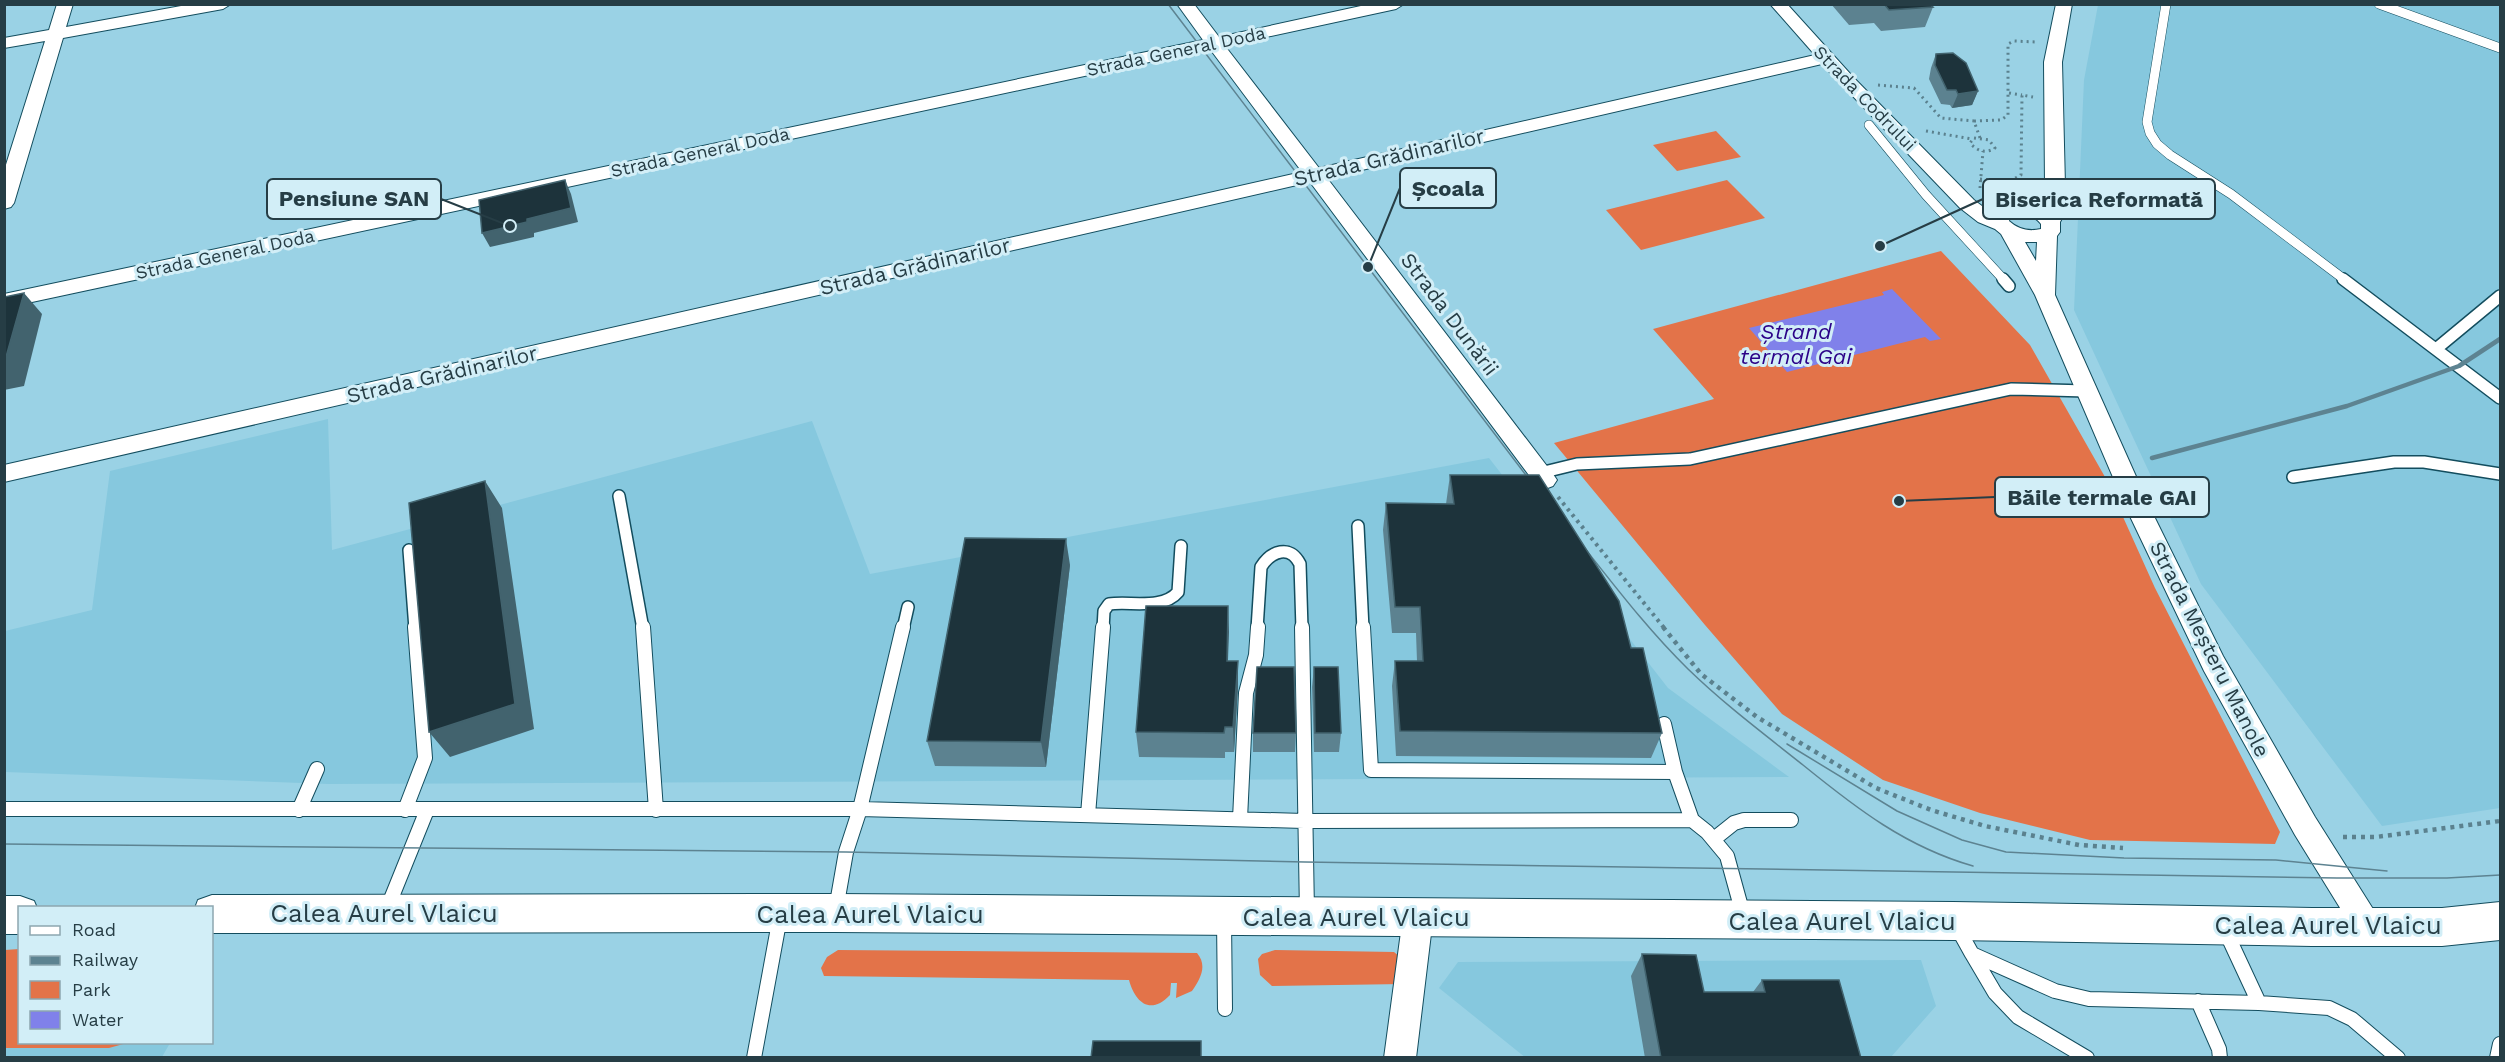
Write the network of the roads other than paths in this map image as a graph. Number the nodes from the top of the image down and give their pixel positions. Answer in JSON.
{"nodes":[{"id":1,"x":65,"y":4,"type":"edge"},
{"id":2,"x":224,"y":4,"type":"edge"},
{"id":3,"x":1185,"y":4,"type":"edge"},
{"id":4,"x":1396,"y":4,"type":"edge"},
{"id":5,"x":1778,"y":4,"type":"edge"},
{"id":6,"x":2064,"y":4,"type":"edge"},
{"id":7,"x":2166,"y":4,"type":"edge"},
{"id":8,"x":2379,"y":4,"type":"edge"},
{"id":9,"x":55,"y":34,"type":"junction"},
{"id":10,"x":1214,"y":42,"type":"junction"},
{"id":11,"x":4,"y":43,"type":"edge"},
{"id":12,"x":2500,"y":48,"type":"edge"},
{"id":13,"x":1826,"y":58,"type":"junction"},
{"id":14,"x":1869,"y":125,"type":"dead end"},
{"id":15,"x":1315,"y":174,"type":"junction"},
{"id":16,"x":2055,"y":186,"type":"junction"},
{"id":17,"x":1955,"y":189,"type":"junction"},
{"id":18,"x":6,"y":194,"type":"edge"},
{"id":19,"x":1926,"y":195,"type":"junction"},
{"id":20,"x":2009,"y":216,"type":"junction"},
{"id":21,"x":2049,"y":227,"type":"junction"},
{"id":22,"x":2009,"y":286,"type":"dead end"},
{"id":23,"x":2045,"y":295,"type":"junction"},
{"id":24,"x":2500,"y":297,"type":"edge"},
{"id":25,"x":4,"y":301,"type":"edge"},
{"id":26,"x":2436,"y":349,"type":"junction"},
{"id":27,"x":2086,"y":391,"type":"junction"},
{"id":28,"x":2500,"y":398,"type":"edge"},
{"id":29,"x":4,"y":474,"type":"edge"},
{"id":30,"x":2500,"y":474,"type":"edge"},
{"id":31,"x":1542,"y":477,"type":"joint"},
{"id":32,"x":2293,"y":477,"type":"dead end"},
{"id":33,"x":619,"y":496,"type":"dead end"},
{"id":34,"x":1358,"y":526,"type":"dead end"},
{"id":35,"x":1181,"y":546,"type":"dead end"},
{"id":36,"x":409,"y":550,"type":"edge"},
{"id":37,"x":908,"y":607,"type":"dead end"},
{"id":38,"x":1664,"y":724,"type":"dead end"},
{"id":39,"x":317,"y":769,"type":"dead end"},
{"id":40,"x":1675,"y":772,"type":"junction"},
{"id":41,"x":4,"y":809,"type":"edge"},
{"id":42,"x":860,"y":809,"type":"junction"},
{"id":43,"x":299,"y":810,"type":"junction"},
{"id":44,"x":405,"y":810,"type":"junction"},
{"id":45,"x":427,"y":810,"type":"junction"},
{"id":46,"x":656,"y":810,"type":"junction"},
{"id":47,"x":1088,"y":815,"type":"junction"},
{"id":48,"x":1240,"y":819,"type":"junction"},
{"id":49,"x":1692,"y":820,"type":"junction"},
{"id":50,"x":1791,"y":820,"type":"dead end"},
{"id":51,"x":1304,"y":821,"type":"junction"},
{"id":52,"x":1714,"y":839,"type":"junction"},
{"id":53,"x":780,"y":913,"type":"junction"},
{"id":54,"x":835,"y":913,"type":"junction"},
{"id":55,"x":213,"y":914,"type":"edge"},
{"id":56,"x":386,"y":914,"type":"junction"},
{"id":57,"x":1224,"y":916,"type":"junction"},
{"id":58,"x":1307,"y":916,"type":"junction"},
{"id":59,"x":1418,"y":917,"type":"junction"},
{"id":60,"x":1745,"y":921,"type":"junction"},
{"id":61,"x":2500,"y":921,"type":"edge"},
{"id":62,"x":2223,"y":926,"type":"junction"},
{"id":63,"x":2368,"y":927,"type":"junction"},
{"id":64,"x":1963,"y":938,"type":"junction"},
{"id":65,"x":2198,"y":1001,"type":"junction"},
{"id":66,"x":2259,"y":1003,"type":"junction"},
{"id":67,"x":1225,"y":1009,"type":"dead end"},
{"id":68,"x":2500,"y":1044,"type":"edge"},
{"id":69,"x":754,"y":1058,"type":"edge"},
{"id":70,"x":1400,"y":1058,"type":"edge"},
{"id":71,"x":2087,"y":1058,"type":"edge"},
{"id":72,"x":2220,"y":1058,"type":"edge"},
{"id":73,"x":2398,"y":1058,"type":"edge"},
{"id":74,"x":2497,"y":1058,"type":"edge"}],
"edges":[{"from":1,"to":9,"type":"street"},
{"from":2,"to":9,"type":"street"},
{"from":3,"to":10,"type":"street","name":"Strada Dunării"},
{"from":4,"to":10,"type":"street","name":"Strada General Doda"},
{"from":5,"to":13,"type":"street","name":"Strada Codrului"},
{"from":6,"to":16,"type":"street"},
{"from":7,"to":26,"type":"lane"},
{"from":8,"to":12,"type":"lane"},
{"from":9,"to":11,"type":"street"},
{"from":9,"to":18,"type":"street"},
{"from":10,"to":15,"type":"street","name":"Strada Dunării"},
{"from":10,"to":25,"type":"street","name":"Strada General Doda"},
{"from":13,"to":15,"type":"street","name":"Strada Grădinarilor"},
{"from":13,"to":17,"type":"street","name":"Strada Codrului"},
{"from":14,"to":19,"type":"lane"},
{"from":15,"to":29,"type":"street","name":"Strada Grădinarilor"},
{"from":15,"to":31,"type":"street","name":"Strada Dunării"},
{"from":16,"to":20,"type":"street"},
{"from":16,"to":21,"type":"street"},
{"from":17,"to":19,"type":"lane"},
{"from":17,"to":20,"type":"street","name":"Strada Codrului"},
{"from":17,"to":20,"type":"street"},
{"from":19,"to":22,"type":"lane"},
{"from":20,"to":21,"type":"street"},
{"from":20,"to":21,"type":"street"},
{"from":20,"to":23,"type":"street","name":"Strada Meșteru Manole"},
{"from":21,"to":23,"type":"street"},
{"from":23,"to":27,"type":"street","name":"Strada Meșteru Manole"},
{"from":24,"to":26,"type":"lane"},
{"from":26,"to":28,"type":"lane"},
{"from":27,"to":31,"type":"lane"},
{"from":27,"to":63,"type":"street","name":"Strada Meșteru Manole"},
{"from":30,"to":32,"type":"lane"},
{"from":33,"to":46,"type":"lane"},
{"from":34,"to":40,"type":"lane"},
{"from":35,"to":47,"type":"lane"},
{"from":36,"to":44,"type":"lane"},
{"from":37,"to":42,"type":"lane"},
{"from":38,"to":40,"type":"lane"},
{"from":39,"to":43,"type":"lane"},
{"from":40,"to":49,"type":"lane"},
{"from":41,"to":43,"type":"lane"},
{"from":42,"to":46,"type":"lane"},
{"from":42,"to":47,"type":"lane"},
{"from":42,"to":54,"type":"lane"},
{"from":43,"to":44,"type":"lane"},
{"from":44,"to":45,"type":"lane"},
{"from":45,"to":46,"type":"lane"},
{"from":45,"to":56,"type":"lane"},
{"from":47,"to":48,"type":"lane"},
{"from":48,"to":51,"type":"lane"},
{"from":48,"to":51,"type":"lane"},
{"from":49,"to":51,"type":"lane"},
{"from":49,"to":52,"type":"lane"},
{"from":50,"to":52,"type":"lane"},
{"from":51,"to":58,"type":"lane"},
{"from":52,"to":60,"type":"lane"},
{"from":53,"to":54,"type":"main road","name":"Calea Aurel Vlaicu"},
{"from":53,"to":56,"type":"main road","name":"Calea Aurel Vlaicu"},
{"from":53,"to":69,"type":"lane"},
{"from":54,"to":57,"type":"main road","name":"Calea Aurel Vlaicu"},
{"from":55,"to":56,"type":"main road","name":"Calea Aurel Vlaicu"},
{"from":57,"to":58,"type":"main road","name":"Calea Aurel Vlaicu"},
{"from":57,"to":67,"type":"lane"},
{"from":58,"to":59,"type":"main road","name":"Calea Aurel Vlaicu"},
{"from":59,"to":60,"type":"main road","name":"Calea Aurel Vlaicu"},
{"from":59,"to":70,"type":"street"},
{"from":60,"to":64,"type":"main road","name":"Calea Aurel Vlaicu"},
{"from":61,"to":63,"type":"main road","name":"Calea Aurel Vlaicu"},
{"from":62,"to":63,"type":"main road","name":"Calea Aurel Vlaicu"},
{"from":62,"to":64,"type":"main road","name":"Calea Aurel Vlaicu"},
{"from":62,"to":66,"type":"lane"},
{"from":64,"to":65,"type":"lane"},
{"from":64,"to":71,"type":"lane"},
{"from":65,"to":66,"type":"lane"},
{"from":65,"to":72,"type":"lane"},
{"from":66,"to":73,"type":"lane"},
{"from":68,"to":74,"type":"lane"}]}
